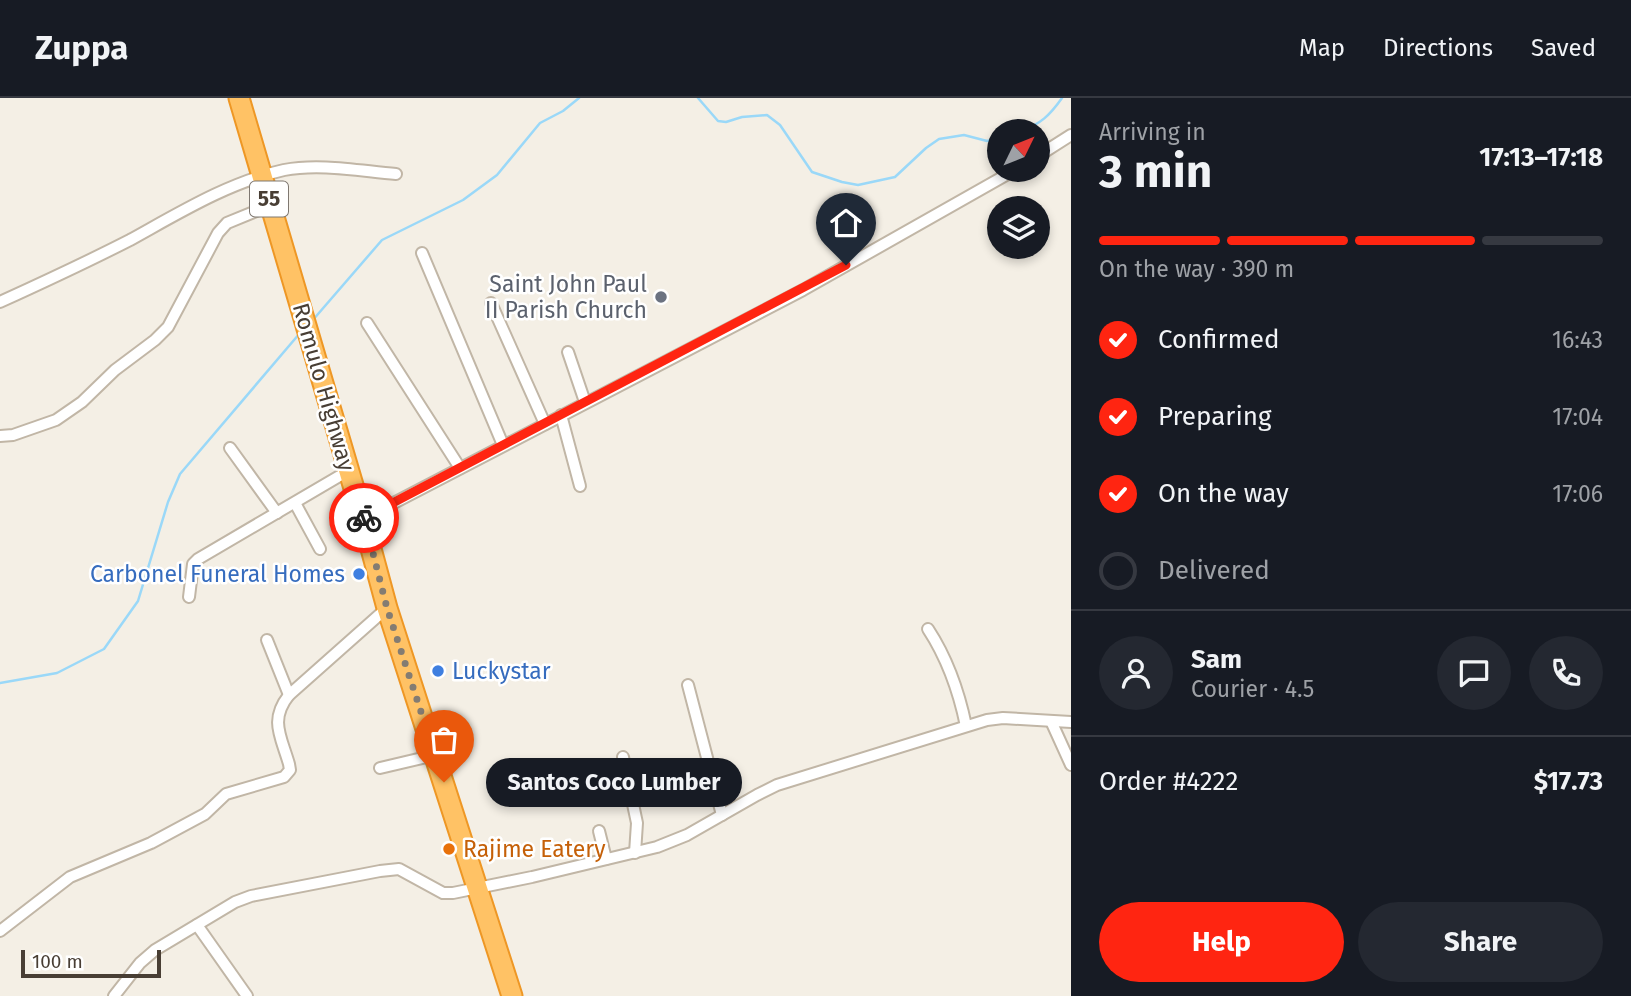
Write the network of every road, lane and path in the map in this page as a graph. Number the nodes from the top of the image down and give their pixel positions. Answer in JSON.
{"nodes":[{"id":1,"x":239,"y":98,"type":"edge"},
{"id":2,"x":1071,"y":135,"type":"edge"},
{"id":3,"x":1050,"y":148,"type":"edge"},
{"id":4,"x":396,"y":174,"type":"dead end"},
{"id":5,"x":262,"y":176,"type":"junction"},
{"id":6,"x":994,"y":182,"type":"edge"},
{"id":7,"x":271,"y":205,"type":"junction"},
{"id":8,"x":422,"y":253,"type":"dead end"},
{"id":9,"x":0,"y":302,"type":"edge"},
{"id":10,"x":491,"y":303,"type":"dead end"},
{"id":11,"x":367,"y":323,"type":"dead end"},
{"id":12,"x":568,"y":352,"type":"dead end"},
{"id":13,"x":585,"y":402,"type":"junction"},
{"id":14,"x":561,"y":415,"type":"junction"},
{"id":15,"x":545,"y":424,"type":"junction"},
{"id":16,"x":0,"y":436,"type":"edge"},
{"id":17,"x":503,"y":445,"type":"junction"},
{"id":18,"x":230,"y":448,"type":"dead end"},
{"id":19,"x":460,"y":468,"type":"junction"},
{"id":20,"x":348,"y":471,"type":"junction"},
{"id":21,"x":580,"y":486,"type":"dead end"},
{"id":22,"x":295,"y":503,"type":"junction"},
{"id":23,"x":276,"y":513,"type":"junction"},
{"id":24,"x":363,"y":519,"type":"junction"},
{"id":25,"x":320,"y":549,"type":"dead end"},
{"id":26,"x":189,"y":597,"type":"dead end"},
{"id":27,"x":387,"y":608,"type":"junction"},
{"id":28,"x":928,"y":629,"type":"dead end"},
{"id":29,"x":267,"y":640,"type":"dead end"},
{"id":30,"x":688,"y":685,"type":"dead end"},
{"id":31,"x":289,"y":695,"type":"junction"},
{"id":32,"x":1051,"y":721,"type":"junction"},
{"id":33,"x":1071,"y":722,"type":"edge"},
{"id":34,"x":966,"y":726,"type":"junction"},
{"id":35,"x":435,"y":755,"type":"junction"},
{"id":36,"x":623,"y":757,"type":"dead end"},
{"id":37,"x":1071,"y":765,"type":"edge"},
{"id":38,"x":380,"y":768,"type":"dead end"},
{"id":39,"x":722,"y":815,"type":"junction"},
{"id":40,"x":599,"y":831,"type":"dead end"},
{"id":41,"x":635,"y":853,"type":"junction"},
{"id":42,"x":606,"y":859,"type":"junction"},
{"id":43,"x":479,"y":888,"type":"junction"},
{"id":44,"x":197,"y":925,"type":"junction"},
{"id":45,"x":0,"y":931,"type":"edge"},
{"id":46,"x":114,"y":996,"type":"edge"},
{"id":47,"x":247,"y":996,"type":"edge"},
{"id":48,"x":512,"y":996,"type":"edge"}],
"edges":[{"from":1,"to":5,"type":"highway","name":"Romulo Highway","number":"55"},
{"from":2,"to":3,"type":"street"},
{"from":4,"to":5,"type":"street"},
{"from":5,"to":7,"type":"highway","name":"Romulo Highway","number":"55"},
{"from":5,"to":9,"type":"street"},
{"from":6,"to":13,"type":"street"},
{"from":7,"to":16,"type":"street"},
{"from":7,"to":20,"type":"highway","name":"Romulo Highway","number":"55"},
{"from":8,"to":17,"type":"street"},
{"from":10,"to":15,"type":"street"},
{"from":11,"to":19,"type":"street"},
{"from":12,"to":13,"type":"street"},
{"from":13,"to":14,"type":"street"},
{"from":14,"to":15,"type":"street"},
{"from":14,"to":21,"type":"street"},
{"from":15,"to":17,"type":"street"},
{"from":17,"to":19,"type":"street"},
{"from":18,"to":23,"type":"street"},
{"from":19,"to":24,"type":"street"},
{"from":20,"to":22,"type":"street"},
{"from":20,"to":24,"type":"highway","name":"Romulo Highway","number":"55"},
{"from":22,"to":23,"type":"street"},
{"from":22,"to":25,"type":"street"},
{"from":23,"to":26,"type":"street"},
{"from":24,"to":27,"type":"highway","name":"Romulo Highway","number":"55"},
{"from":27,"to":31,"type":"street"},
{"from":27,"to":35,"type":"highway","name":"Romulo Highway","number":"55"},
{"from":28,"to":34,"type":"street"},
{"from":29,"to":31,"type":"street"},
{"from":30,"to":39,"type":"street"},
{"from":31,"to":45,"type":"street"},
{"from":32,"to":33,"type":"street"},
{"from":32,"to":34,"type":"street"},
{"from":32,"to":37,"type":"street"},
{"from":34,"to":39,"type":"street"},
{"from":35,"to":38,"type":"street"},
{"from":35,"to":43,"type":"highway","name":"Romulo Highway","number":"55"},
{"from":36,"to":41,"type":"street"},
{"from":39,"to":41,"type":"street"},
{"from":40,"to":42,"type":"street"},
{"from":41,"to":42,"type":"street"},
{"from":42,"to":43,"type":"street"},
{"from":43,"to":44,"type":"street"},
{"from":43,"to":48,"type":"highway","name":"Romulo Highway","number":"55"},
{"from":44,"to":46,"type":"street"},
{"from":44,"to":47,"type":"street"}]}
